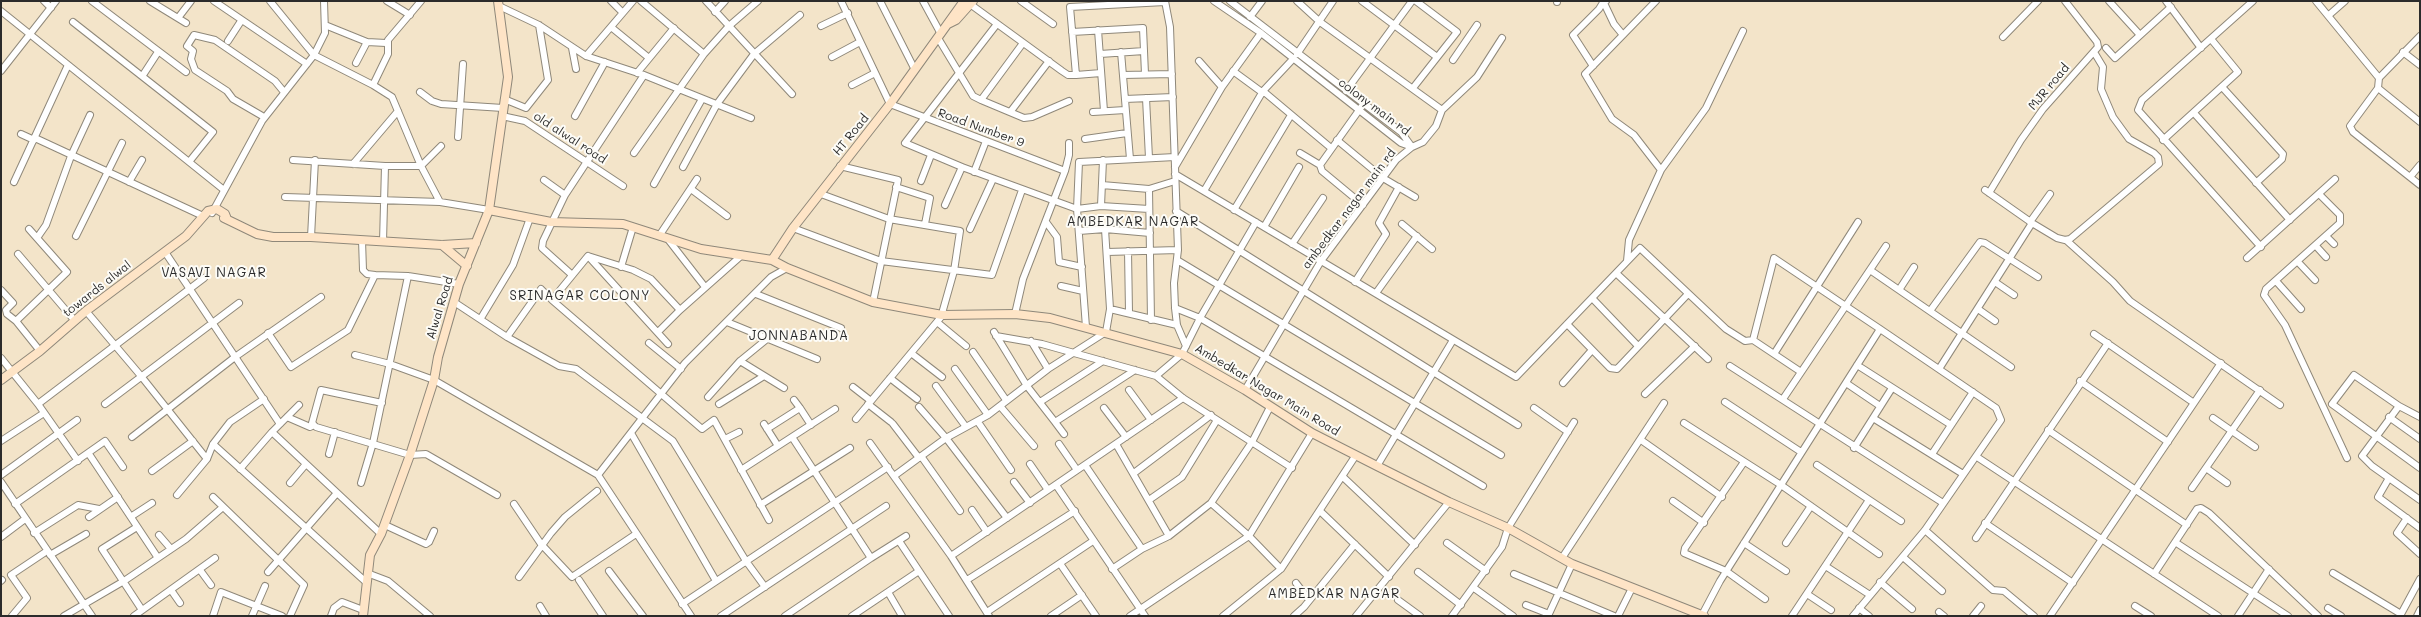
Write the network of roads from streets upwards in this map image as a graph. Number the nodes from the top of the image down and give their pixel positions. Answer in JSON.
{"nodes":[{"id":1,"x":44,"y":1,"type":"edge"},
{"id":2,"x":56,"y":1,"type":"edge"},
{"id":3,"x":92,"y":1,"type":"edge"},
{"id":4,"x":150,"y":1,"type":"edge"},
{"id":5,"x":190,"y":1,"type":"edge"},
{"id":6,"x":214,"y":1,"type":"edge"},
{"id":7,"x":270,"y":1,"type":"edge"},
{"id":8,"x":324,"y":1,"type":"edge"},
{"id":9,"x":387,"y":1,"type":"edge"},
{"id":10,"x":421,"y":1,"type":"edge"},
{"id":11,"x":611,"y":1,"type":"edge"},
{"id":12,"x":633,"y":1,"type":"edge"},
{"id":13,"x":641,"y":1,"type":"edge"},
{"id":14,"x":706,"y":1,"type":"edge"},
{"id":15,"x":725,"y":1,"type":"edge"},
{"id":16,"x":758,"y":1,"type":"edge"},
{"id":17,"x":841,"y":1,"type":"edge"},
{"id":18,"x":880,"y":1,"type":"edge"},
{"id":19,"x":923,"y":1,"type":"edge"},
{"id":20,"x":1021,"y":1,"type":"edge"},
{"id":21,"x":1214,"y":1,"type":"edge"},
{"id":22,"x":1230,"y":1,"type":"edge"},
{"id":23,"x":1262,"y":1,"type":"edge"},
{"id":24,"x":1297,"y":1,"type":"edge"},
{"id":25,"x":1333,"y":1,"type":"edge"},
{"id":26,"x":1362,"y":1,"type":"edge"},
{"id":27,"x":1412,"y":1,"type":"edge"},
{"id":28,"x":1416,"y":1,"type":"edge"},
{"id":29,"x":1656,"y":1,"type":"edge"},
{"id":30,"x":2038,"y":1,"type":"edge"},
{"id":31,"x":2065,"y":1,"type":"edge"},
{"id":32,"x":2109,"y":1,"type":"edge"},
{"id":33,"x":2166,"y":1,"type":"edge"},
{"id":34,"x":2253,"y":1,"type":"edge"},
{"id":35,"x":2316,"y":1,"type":"edge"},
{"id":36,"x":2345,"y":1,"type":"edge"},
{"id":37,"x":969,"y":2,"type":"edge"},
{"id":38,"x":1165,"y":2,"type":"edge"},
{"id":39,"x":1604,"y":2,"type":"edge"},
{"id":40,"x":499,"y":3,"type":"edge"},
{"id":41,"x":1224,"y":4,"type":"edge"},
{"id":42,"x":2171,"y":7,"type":"junction"},
{"id":43,"x":51,"y":8,"type":"junction"},
{"id":44,"x":1,"y":12,"type":"edge"},
{"id":45,"x":622,"y":12,"type":"junction"},
{"id":46,"x":715,"y":12,"type":"junction"},
{"id":47,"x":848,"y":13,"type":"junction"},
{"id":48,"x":800,"y":15,"type":"dead end"},
{"id":49,"x":2329,"y":15,"type":"junction"},
{"id":50,"x":410,"y":16,"type":"junction"},
{"id":51,"x":1250,"y":17,"type":"junction"},
{"id":52,"x":178,"y":18,"type":"junction"},
{"id":53,"x":241,"y":21,"type":"junction"},
{"id":54,"x":73,"y":22,"type":"dead end"},
{"id":55,"x":1320,"y":22,"type":"junction"},
{"id":56,"x":186,"y":23,"type":"dead end"},
{"id":57,"x":325,"y":24,"type":"junction"},
{"id":58,"x":997,"y":24,"type":"junction"},
{"id":59,"x":1053,"y":24,"type":"dead end"},
{"id":60,"x":539,"y":25,"type":"junction"},
{"id":61,"x":1394,"y":25,"type":"junction"},
{"id":62,"x":1477,"y":25,"type":"dead end"},
{"id":63,"x":729,"y":26,"type":"junction"},
{"id":64,"x":821,"y":26,"type":"dead end"},
{"id":65,"x":611,"y":27,"type":"junction"},
{"id":66,"x":674,"y":28,"type":"junction"},
{"id":67,"x":1098,"y":30,"type":"junction"},
{"id":68,"x":1743,"y":31,"type":"dead end"},
{"id":69,"x":1072,"y":32,"type":"junction"},
{"id":70,"x":1457,"y":32,"type":"junction"},
{"id":71,"x":1261,"y":33,"type":"junction"},
{"id":72,"x":29,"y":34,"type":"junction"},
{"id":73,"x":2140,"y":35,"type":"junction"},
{"id":74,"x":939,"y":36,"type":"junction"},
{"id":75,"x":1623,"y":36,"type":"junction"},
{"id":76,"x":2420,"y":36,"type":"edge"},
{"id":77,"x":2003,"y":37,"type":"dead end"},
{"id":78,"x":1502,"y":38,"type":"dead end"},
{"id":79,"x":1467,"y":39,"type":"junction"},
{"id":80,"x":2211,"y":39,"type":"junction"},
{"id":81,"x":228,"y":41,"type":"dead end"},
{"id":82,"x":367,"y":42,"type":"junction"},
{"id":83,"x":386,"y":42,"type":"junction"},
{"id":84,"x":860,"y":42,"type":"junction"},
{"id":85,"x":1023,"y":43,"type":"junction"},
{"id":86,"x":572,"y":48,"type":"junction"},
{"id":87,"x":2106,"y":48,"type":"dead end"},
{"id":88,"x":2201,"y":48,"type":"junction"},
{"id":89,"x":158,"y":52,"type":"junction"},
{"id":90,"x":1121,"y":52,"type":"junction"},
{"id":91,"x":1144,"y":52,"type":"junction"},
{"id":92,"x":2094,"y":52,"type":"junction"},
{"id":93,"x":2403,"y":52,"type":"junction"},
{"id":94,"x":704,"y":54,"type":"junction"},
{"id":95,"x":754,"y":54,"type":"junction"},
{"id":96,"x":1100,"y":54,"type":"junction"},
{"id":97,"x":314,"y":55,"type":"junction"},
{"id":98,"x":586,"y":56,"type":"junction"},
{"id":99,"x":832,"y":57,"type":"dead end"},
{"id":100,"x":1370,"y":57,"type":"junction"},
{"id":101,"x":1437,"y":57,"type":"junction"},
{"id":102,"x":649,"y":58,"type":"junction"},
{"id":103,"x":1298,"y":59,"type":"junction"},
{"id":104,"x":1453,"y":60,"type":"dead end"},
{"id":105,"x":1049,"y":61,"type":"junction"},
{"id":106,"x":1199,"y":61,"type":"dead end"},
{"id":107,"x":605,"y":62,"type":"junction"},
{"id":108,"x":356,"y":63,"type":"dead end"},
{"id":109,"x":307,"y":64,"type":"junction"},
{"id":110,"x":463,"y":64,"type":"dead end"},
{"id":111,"x":68,"y":65,"type":"junction"},
{"id":112,"x":1593,"y":66,"type":"junction"},
{"id":113,"x":2420,"y":66,"type":"edge"},
{"id":114,"x":914,"y":68,"type":"junction"},
{"id":115,"x":576,"y":69,"type":"dead end"},
{"id":116,"x":1,"y":71,"type":"edge"},
{"id":117,"x":186,"y":72,"type":"dead end"},
{"id":118,"x":1233,"y":72,"type":"junction"},
{"id":119,"x":637,"y":73,"type":"junction"},
{"id":120,"x":875,"y":73,"type":"junction"},
{"id":121,"x":1101,"y":73,"type":"junction"},
{"id":122,"x":1145,"y":74,"type":"junction"},
{"id":123,"x":1172,"y":74,"type":"junction"},
{"id":124,"x":143,"y":75,"type":"junction"},
{"id":125,"x":644,"y":75,"type":"junction"},
{"id":126,"x":959,"y":75,"type":"junction"},
{"id":127,"x":1076,"y":75,"type":"junction"},
{"id":128,"x":1123,"y":75,"type":"junction"},
{"id":129,"x":2379,"y":78,"type":"junction"},
{"id":130,"x":373,"y":85,"type":"junction"},
{"id":131,"x":852,"y":85,"type":"dead end"},
{"id":132,"x":1222,"y":87,"type":"junction"},
{"id":133,"x":1413,"y":88,"type":"junction"},
{"id":134,"x":2222,"y":88,"type":"junction"},
{"id":135,"x":2378,"y":88,"type":"junction"},
{"id":136,"x":678,"y":89,"type":"junction"},
{"id":137,"x":1346,"y":91,"type":"junction"},
{"id":138,"x":284,"y":92,"type":"junction"},
{"id":139,"x":420,"y":92,"type":"dead end"},
{"id":140,"x":1263,"y":92,"type":"junction"},
{"id":141,"x":792,"y":94,"type":"dead end"},
{"id":142,"x":1173,"y":97,"type":"junction"},
{"id":143,"x":1146,"y":98,"type":"junction"},
{"id":144,"x":702,"y":99,"type":"junction"},
{"id":145,"x":1125,"y":99,"type":"junction"},
{"id":146,"x":981,"y":100,"type":"junction"},
{"id":147,"x":1069,"y":101,"type":"dead end"},
{"id":148,"x":1363,"y":103,"type":"junction"},
{"id":149,"x":716,"y":104,"type":"junction"},
{"id":150,"x":890,"y":104,"type":"junction"},
{"id":151,"x":461,"y":105,"type":"junction"},
{"id":152,"x":503,"y":108,"type":"junction"},
{"id":153,"x":1125,"y":110,"type":"junction"},
{"id":154,"x":1360,"y":110,"type":"junction"},
{"id":155,"x":1442,"y":110,"type":"junction"},
{"id":156,"x":398,"y":111,"type":"junction"},
{"id":157,"x":1011,"y":111,"type":"junction"},
{"id":158,"x":1104,"y":111,"type":"junction"},
{"id":159,"x":1093,"y":112,"type":"dead end"},
{"id":160,"x":2194,"y":113,"type":"junction"},
{"id":161,"x":90,"y":115,"type":"dead end"},
{"id":162,"x":1291,"y":115,"type":"junction"},
{"id":163,"x":575,"y":116,"type":"dead end"},
{"id":164,"x":264,"y":118,"type":"junction"},
{"id":165,"x":751,"y":118,"type":"dead end"},
{"id":166,"x":922,"y":118,"type":"junction"},
{"id":167,"x":2420,"y":122,"type":"edge"},
{"id":168,"x":1127,"y":133,"type":"junction"},
{"id":169,"x":21,"y":134,"type":"dead end"},
{"id":170,"x":458,"y":136,"type":"dead end"},
{"id":171,"x":34,"y":139,"type":"junction"},
{"id":172,"x":1085,"y":139,"type":"dead end"},
{"id":173,"x":1337,"y":140,"type":"junction"},
{"id":174,"x":2163,"y":140,"type":"junction"},
{"id":175,"x":986,"y":141,"type":"junction"},
{"id":176,"x":122,"y":143,"type":"dead end"},
{"id":177,"x":1069,"y":143,"type":"dead end"},
{"id":178,"x":441,"y":146,"type":"dead end"},
{"id":179,"x":1412,"y":147,"type":"junction"},
{"id":180,"x":1331,"y":148,"type":"junction"},
{"id":181,"x":634,"y":153,"type":"dead end"},
{"id":182,"x":1300,"y":153,"type":"dead end"},
{"id":183,"x":931,"y":155,"type":"junction"},
{"id":184,"x":71,"y":156,"type":"junction"},
{"id":185,"x":1175,"y":157,"type":"junction"},
{"id":186,"x":1149,"y":158,"type":"junction"},
{"id":187,"x":1130,"y":159,"type":"junction"},
{"id":188,"x":142,"y":160,"type":"dead end"},
{"id":189,"x":293,"y":160,"type":"dead end"},
{"id":190,"x":315,"y":160,"type":"junction"},
{"id":191,"x":1103,"y":160,"type":"junction"},
{"id":192,"x":189,"y":162,"type":"junction"},
{"id":193,"x":587,"y":162,"type":"junction"},
{"id":194,"x":352,"y":164,"type":"junction"},
{"id":195,"x":1320,"y":165,"type":"junction"},
{"id":196,"x":2420,"y":165,"type":"edge"},
{"id":197,"x":385,"y":166,"type":"junction"},
{"id":198,"x":421,"y":166,"type":"junction"},
{"id":199,"x":840,"y":166,"type":"junction"},
{"id":200,"x":683,"y":167,"type":"dead end"},
{"id":201,"x":962,"y":167,"type":"junction"},
{"id":202,"x":1175,"y":167,"type":"junction"},
{"id":203,"x":1299,"y":167,"type":"dead end"},
{"id":204,"x":1661,"y":170,"type":"junction"},
{"id":205,"x":107,"y":171,"type":"junction"},
{"id":206,"x":1065,"y":171,"type":"junction"},
{"id":207,"x":974,"y":172,"type":"junction"},
{"id":208,"x":2410,"y":177,"type":"junction"},
{"id":209,"x":1175,"y":178,"type":"junction"},
{"id":210,"x":1383,"y":178,"type":"junction"},
{"id":211,"x":697,"y":179,"type":"dead end"},
{"id":212,"x":993,"y":179,"type":"junction"},
{"id":213,"x":2335,"y":179,"type":"dead end"},
{"id":214,"x":544,"y":180,"type":"dead end"},
{"id":215,"x":921,"y":181,"type":"dead end"},
{"id":216,"x":14,"y":182,"type":"dead end"},
{"id":217,"x":129,"y":182,"type":"junction"},
{"id":218,"x":2256,"y":183,"type":"junction"},
{"id":219,"x":654,"y":184,"type":"dead end"},
{"id":220,"x":1102,"y":185,"type":"junction"},
{"id":221,"x":2420,"y":185,"type":"edge"},
{"id":222,"x":623,"y":186,"type":"dead end"},
{"id":223,"x":896,"y":186,"type":"junction"},
{"id":224,"x":1399,"y":187,"type":"junction"},
{"id":225,"x":691,"y":189,"type":"junction"},
{"id":226,"x":1149,"y":189,"type":"junction"},
{"id":227,"x":224,"y":190,"type":"junction"},
{"id":228,"x":1022,"y":190,"type":"junction"},
{"id":229,"x":1204,"y":191,"type":"junction"},
{"id":230,"x":565,"y":194,"type":"junction"},
{"id":231,"x":822,"y":194,"type":"junction"},
{"id":232,"x":2050,"y":194,"type":"dead end"},
{"id":233,"x":2319,"y":194,"type":"junction"},
{"id":234,"x":284,"y":197,"type":"dead end"},
{"id":235,"x":313,"y":197,"type":"junction"},
{"id":236,"x":1415,"y":197,"type":"dead end"},
{"id":237,"x":1323,"y":198,"type":"dead end"},
{"id":238,"x":384,"y":201,"type":"junction"},
{"id":239,"x":440,"y":202,"type":"junction"},
{"id":240,"x":1054,"y":202,"type":"junction"},
{"id":241,"x":945,"y":205,"type":"dead end"},
{"id":242,"x":1363,"y":205,"type":"junction"},
{"id":243,"x":1102,"y":206,"type":"junction"},
{"id":244,"x":1077,"y":208,"type":"junction"},
{"id":245,"x":1149,"y":209,"type":"junction"},
{"id":246,"x":489,"y":210,"type":"junction"},
{"id":247,"x":1234,"y":210,"type":"junction"},
{"id":248,"x":1176,"y":211,"type":"junction"},
{"id":249,"x":209,"y":213,"type":"junction"},
{"id":250,"x":727,"y":216,"type":"dead end"},
{"id":251,"x":530,"y":218,"type":"junction"},
{"id":252,"x":888,"y":219,"type":"junction"},
{"id":253,"x":2290,"y":220,"type":"junction"},
{"id":254,"x":551,"y":222,"type":"junction"},
{"id":255,"x":1046,"y":222,"type":"junction"},
{"id":256,"x":1256,"y":222,"type":"junction"},
{"id":257,"x":1858,"y":222,"type":"dead end"},
{"id":258,"x":2031,"y":223,"type":"junction"},
{"id":259,"x":925,"y":224,"type":"junction"},
{"id":260,"x":1402,"y":224,"type":"dead end"},
{"id":261,"x":633,"y":227,"type":"junction"},
{"id":262,"x":1264,"y":227,"type":"junction"},
{"id":263,"x":793,"y":228,"type":"junction"},
{"id":264,"x":29,"y":229,"type":"dead end"},
{"id":265,"x":970,"y":229,"type":"dead end"},
{"id":266,"x":1105,"y":229,"type":"junction"},
{"id":267,"x":1079,"y":231,"type":"junction"},
{"id":268,"x":1150,"y":232,"type":"junction"},
{"id":269,"x":76,"y":236,"type":"dead end"},
{"id":270,"x":1417,"y":236,"type":"junction"},
{"id":271,"x":2326,"y":236,"type":"junction"},
{"id":272,"x":311,"y":237,"type":"junction"},
{"id":273,"x":663,"y":237,"type":"junction"},
{"id":274,"x":37,"y":238,"type":"junction"},
{"id":275,"x":362,"y":240,"type":"junction"},
{"id":276,"x":2066,"y":240,"type":"junction"},
{"id":277,"x":383,"y":242,"type":"junction"},
{"id":278,"x":476,"y":243,"type":"junction"},
{"id":279,"x":1292,"y":244,"type":"junction"},
{"id":280,"x":2334,"y":244,"type":"dead end"},
{"id":281,"x":442,"y":245,"type":"junction"},
{"id":282,"x":1886,"y":246,"type":"dead end"},
{"id":283,"x":2316,"y":246,"type":"junction"},
{"id":284,"x":2261,"y":247,"type":"junction"},
{"id":285,"x":1432,"y":249,"type":"dead end"},
{"id":286,"x":1178,"y":250,"type":"junction"},
{"id":287,"x":1239,"y":250,"type":"junction"},
{"id":288,"x":1128,"y":251,"type":"junction"},
{"id":289,"x":1150,"y":251,"type":"junction"},
{"id":290,"x":165,"y":252,"type":"junction"},
{"id":291,"x":1106,"y":252,"type":"junction"},
{"id":292,"x":18,"y":254,"type":"dead end"},
{"id":293,"x":742,"y":255,"type":"junction"},
{"id":294,"x":588,"y":256,"type":"junction"},
{"id":295,"x":2326,"y":257,"type":"dead end"},
{"id":296,"x":2247,"y":258,"type":"dead end"},
{"id":297,"x":2010,"y":259,"type":"junction"},
{"id":298,"x":772,"y":260,"type":"junction"},
{"id":299,"x":1176,"y":260,"type":"junction"},
{"id":300,"x":881,"y":261,"type":"junction"},
{"id":301,"x":1321,"y":261,"type":"junction"},
{"id":302,"x":1626,"y":262,"type":"junction"},
{"id":303,"x":2298,"y":262,"type":"junction"},
{"id":304,"x":467,"y":266,"type":"junction"},
{"id":305,"x":1082,"y":266,"type":"junction"},
{"id":306,"x":621,"y":267,"type":"junction"},
{"id":307,"x":1914,"y":267,"type":"dead end"},
{"id":308,"x":786,"y":268,"type":"junction"},
{"id":309,"x":1870,"y":270,"type":"junction"},
{"id":310,"x":954,"y":271,"type":"junction"},
{"id":311,"x":1616,"y":273,"type":"junction"},
{"id":312,"x":571,"y":274,"type":"junction"},
{"id":313,"x":375,"y":275,"type":"junction"},
{"id":314,"x":408,"y":276,"type":"junction"},
{"id":315,"x":2038,"y":277,"type":"dead end"},
{"id":316,"x":204,"y":278,"type":"dead end"},
{"id":317,"x":2314,"y":280,"type":"dead end"},
{"id":318,"x":2276,"y":281,"type":"junction"},
{"id":319,"x":1355,"y":282,"type":"junction"},
{"id":320,"x":1995,"y":282,"type":"junction"},
{"id":321,"x":459,"y":284,"type":"junction"},
{"id":322,"x":1218,"y":285,"type":"junction"},
{"id":323,"x":1061,"y":286,"type":"dead end"},
{"id":324,"x":1816,"y":286,"type":"junction"},
{"id":325,"x":705,"y":287,"type":"junction"},
{"id":326,"x":189,"y":288,"type":"junction"},
{"id":327,"x":1,"y":290,"type":"edge"},
{"id":328,"x":49,"y":290,"type":"junction"},
{"id":329,"x":1899,"y":290,"type":"junction"},
{"id":330,"x":1083,"y":291,"type":"junction"},
{"id":331,"x":1304,"y":291,"type":"junction"},
{"id":332,"x":1376,"y":293,"type":"junction"},
{"id":333,"x":756,"y":294,"type":"junction"},
{"id":334,"x":1687,"y":295,"type":"junction"},
{"id":335,"x":2014,"y":295,"type":"dead end"},
{"id":336,"x":321,"y":297,"type":"dead end"},
{"id":337,"x":1592,"y":298,"type":"junction"},
{"id":338,"x":552,"y":300,"type":"junction"},
{"id":339,"x":454,"y":302,"type":"junction"},
{"id":340,"x":873,"y":302,"type":"junction"},
{"id":341,"x":239,"y":303,"type":"dead end"},
{"id":342,"x":1845,"y":306,"type":"junction"},
{"id":343,"x":1175,"y":308,"type":"junction"},
{"id":344,"x":2301,"y":308,"type":"dead end"},
{"id":345,"x":1110,"y":309,"type":"junction"},
{"id":346,"x":1978,"y":309,"type":"junction"},
{"id":347,"x":680,"y":310,"type":"junction"},
{"id":348,"x":86,"y":311,"type":"junction"},
{"id":349,"x":1930,"y":311,"type":"junction"},
{"id":350,"x":1129,"y":312,"type":"junction"},
{"id":351,"x":7,"y":314,"type":"junction"},
{"id":352,"x":1015,"y":314,"type":"junction"},
{"id":353,"x":1,"y":318,"type":"edge"},
{"id":354,"x":480,"y":318,"type":"junction"},
{"id":355,"x":940,"y":318,"type":"junction"},
{"id":356,"x":1200,"y":318,"type":"junction"},
{"id":357,"x":1663,"y":319,"type":"junction"},
{"id":358,"x":1151,"y":320,"type":"junction"},
{"id":359,"x":16,"y":321,"type":"junction"},
{"id":360,"x":75,"y":321,"type":"junction"},
{"id":361,"x":1995,"y":321,"type":"dead end"},
{"id":362,"x":726,"y":322,"type":"junction"},
{"id":363,"x":213,"y":323,"type":"junction"},
{"id":364,"x":1284,"y":324,"type":"junction"},
{"id":365,"x":1567,"y":324,"type":"junction"},
{"id":366,"x":1177,"y":325,"type":"junction"},
{"id":367,"x":1086,"y":327,"type":"junction"},
{"id":368,"x":841,"y":328,"type":"dead end"},
{"id":369,"x":1880,"y":329,"type":"junction"},
{"id":370,"x":658,"y":332,"type":"junction"},
{"id":371,"x":1106,"y":332,"type":"junction"},
{"id":372,"x":268,"y":333,"type":"junction"},
{"id":373,"x":1961,"y":334,"type":"junction"},
{"id":374,"x":2094,"y":334,"type":"dead end"},
{"id":375,"x":507,"y":337,"type":"junction"},
{"id":376,"x":768,"y":339,"type":"junction"},
{"id":377,"x":1453,"y":340,"type":"junction"},
{"id":378,"x":1753,"y":340,"type":"junction"},
{"id":379,"x":1031,"y":342,"type":"junction"},
{"id":380,"x":649,"y":343,"type":"dead end"},
{"id":381,"x":2108,"y":343,"type":"junction"},
{"id":382,"x":668,"y":344,"type":"dead end"},
{"id":383,"x":115,"y":345,"type":"junction"},
{"id":384,"x":966,"y":346,"type":"dead end"},
{"id":385,"x":1638,"y":346,"type":"junction"},
{"id":386,"x":1695,"y":346,"type":"junction"},
{"id":387,"x":1184,"y":350,"type":"junction"},
{"id":388,"x":1592,"y":350,"type":"junction"},
{"id":389,"x":40,"y":351,"type":"junction"},
{"id":390,"x":973,"y":352,"type":"dead end"},
{"id":391,"x":911,"y":353,"type":"junction"},
{"id":392,"x":1075,"y":353,"type":"junction"},
{"id":393,"x":1774,"y":354,"type":"junction"},
{"id":394,"x":355,"y":355,"type":"dead end"},
{"id":395,"x":235,"y":357,"type":"junction"},
{"id":396,"x":1265,"y":357,"type":"junction"},
{"id":397,"x":1,"y":358,"type":"edge"},
{"id":398,"x":817,"y":359,"type":"dead end"},
{"id":399,"x":1708,"y":359,"type":"dead end"},
{"id":400,"x":740,"y":361,"type":"junction"},
{"id":401,"x":1103,"y":361,"type":"junction"},
{"id":402,"x":2221,"y":363,"type":"junction"},
{"id":403,"x":390,"y":364,"type":"junction"},
{"id":404,"x":1857,"y":365,"type":"junction"},
{"id":405,"x":1730,"y":366,"type":"dead end"},
{"id":406,"x":2011,"y":367,"type":"dead end"},
{"id":407,"x":681,"y":369,"type":"junction"},
{"id":408,"x":955,"y":369,"type":"dead end"},
{"id":409,"x":1048,"y":369,"type":"junction"},
{"id":410,"x":1939,"y":369,"type":"junction"},
{"id":411,"x":1135,"y":370,"type":"junction"},
{"id":412,"x":13,"y":372,"type":"junction"},
{"id":413,"x":1433,"y":372,"type":"junction"},
{"id":414,"x":1801,"y":372,"type":"junction"},
{"id":415,"x":141,"y":376,"type":"junction"},
{"id":416,"x":764,"y":376,"type":"junction"},
{"id":417,"x":1156,"y":376,"type":"junction"},
{"id":418,"x":942,"y":377,"type":"dead end"},
{"id":419,"x":890,"y":378,"type":"junction"},
{"id":420,"x":1,"y":380,"type":"edge"},
{"id":421,"x":434,"y":380,"type":"junction"},
{"id":422,"x":2080,"y":381,"type":"junction"},
{"id":423,"x":1563,"y":383,"type":"dead end"},
{"id":424,"x":1846,"y":383,"type":"junction"},
{"id":425,"x":936,"y":386,"type":"dead end"},
{"id":426,"x":1027,"y":386,"type":"junction"},
{"id":427,"x":853,"y":387,"type":"dead end"},
{"id":428,"x":784,"y":388,"type":"dead end"},
{"id":429,"x":1892,"y":388,"type":"junction"},
{"id":430,"x":1129,"y":390,"type":"dead end"},
{"id":431,"x":1245,"y":390,"type":"junction"},
{"id":432,"x":2260,"y":390,"type":"junction"},
{"id":433,"x":662,"y":392,"type":"junction"},
{"id":434,"x":1973,"y":392,"type":"junction"},
{"id":435,"x":1645,"y":394,"type":"dead end"},
{"id":436,"x":708,"y":397,"type":"dead end"},
{"id":437,"x":1183,"y":398,"type":"junction"},
{"id":438,"x":264,"y":399,"type":"junction"},
{"id":439,"x":917,"y":399,"type":"dead end"},
{"id":440,"x":1783,"y":399,"type":"junction"},
{"id":441,"x":794,"y":400,"type":"dead end"},
{"id":442,"x":1006,"y":400,"type":"junction"},
{"id":443,"x":869,"y":402,"type":"junction"},
{"id":444,"x":1040,"y":402,"type":"junction"},
{"id":445,"x":1725,"y":402,"type":"dead end"},
{"id":446,"x":382,"y":403,"type":"junction"},
{"id":447,"x":1414,"y":403,"type":"junction"},
{"id":448,"x":1664,"y":403,"type":"dead end"},
{"id":449,"x":2194,"y":403,"type":"junction"},
{"id":450,"x":38,"y":404,"type":"junction"},
{"id":451,"x":105,"y":404,"type":"dead end"},
{"id":452,"x":719,"y":404,"type":"dead end"},
{"id":453,"x":299,"y":405,"type":"dead end"},
{"id":454,"x":2280,"y":405,"type":"dead end"},
{"id":455,"x":1000,"y":406,"type":"junction"},
{"id":456,"x":1880,"y":406,"type":"junction"},
{"id":457,"x":2399,"y":406,"type":"junction"},
{"id":458,"x":919,"y":407,"type":"dead end"},
{"id":459,"x":1270,"y":407,"type":"junction"},
{"id":460,"x":800,"y":408,"type":"junction"},
{"id":461,"x":1104,"y":408,"type":"dead end"},
{"id":462,"x":1534,"y":408,"type":"dead end"},
{"id":463,"x":168,"y":409,"type":"junction"},
{"id":464,"x":834,"y":409,"type":"dead end"},
{"id":465,"x":44,"y":413,"type":"junction"},
{"id":466,"x":988,"y":415,"type":"junction"},
{"id":467,"x":1211,"y":415,"type":"junction"},
{"id":468,"x":287,"y":417,"type":"junction"},
{"id":469,"x":2389,"y":417,"type":"junction"},
{"id":470,"x":2420,"y":417,"type":"edge"},
{"id":471,"x":642,"y":418,"type":"junction"},
{"id":472,"x":1872,"y":418,"type":"junction"},
{"id":473,"x":2213,"y":418,"type":"dead end"},
{"id":474,"x":856,"y":419,"type":"dead end"},
{"id":475,"x":77,"y":420,"type":"dead end"},
{"id":476,"x":1151,"y":420,"type":"junction"},
{"id":477,"x":1217,"y":420,"type":"junction"},
{"id":478,"x":978,"y":422,"type":"junction"},
{"id":479,"x":1055,"y":422,"type":"junction"},
{"id":480,"x":1574,"y":422,"type":"dead end"},
{"id":481,"x":1684,"y":423,"type":"dead end"},
{"id":482,"x":280,"y":424,"type":"junction"},
{"id":483,"x":1820,"y":424,"type":"junction"},
{"id":484,"x":314,"y":425,"type":"junction"},
{"id":485,"x":811,"y":425,"type":"junction"},
{"id":486,"x":1518,"y":425,"type":"dead end"},
{"id":487,"x":1951,"y":425,"type":"junction"},
{"id":488,"x":966,"y":427,"type":"junction"},
{"id":489,"x":2048,"y":430,"type":"junction"},
{"id":490,"x":2232,"y":430,"type":"junction"},
{"id":491,"x":272,"y":432,"type":"junction"},
{"id":492,"x":335,"y":432,"type":"junction"},
{"id":493,"x":739,"y":432,"type":"dead end"},
{"id":494,"x":1568,"y":432,"type":"junction"},
{"id":495,"x":631,"y":433,"type":"junction"},
{"id":496,"x":1312,"y":433,"type":"junction"},
{"id":497,"x":58,"y":434,"type":"junction"},
{"id":498,"x":1064,"y":434,"type":"dead end"},
{"id":499,"x":1394,"y":434,"type":"junction"},
{"id":500,"x":2375,"y":436,"type":"junction"},
{"id":501,"x":132,"y":437,"type":"dead end"},
{"id":502,"x":792,"y":437,"type":"junction"},
{"id":503,"x":1126,"y":437,"type":"junction"},
{"id":504,"x":946,"y":438,"type":"junction"},
{"id":505,"x":725,"y":439,"type":"junction"},
{"id":506,"x":2420,"y":439,"type":"edge"},
{"id":507,"x":1,"y":440,"type":"edge"},
{"id":508,"x":1641,"y":440,"type":"junction"},
{"id":509,"x":193,"y":441,"type":"junction"},
{"id":510,"x":1252,"y":442,"type":"junction"},
{"id":511,"x":2168,"y":442,"type":"junction"},
{"id":512,"x":373,"y":443,"type":"junction"},
{"id":513,"x":870,"y":443,"type":"dead end"},
{"id":514,"x":213,"y":444,"type":"junction"},
{"id":515,"x":1059,"y":444,"type":"dead end"},
{"id":516,"x":1116,"y":444,"type":"junction"},
{"id":517,"x":778,"y":446,"type":"junction"},
{"id":518,"x":1034,"y":446,"type":"dead end"},
{"id":519,"x":2255,"y":447,"type":"dead end"},
{"id":520,"x":850,"y":448,"type":"dead end"},
{"id":521,"x":1854,"y":448,"type":"junction"},
{"id":522,"x":1801,"y":452,"type":"junction"},
{"id":523,"x":90,"y":454,"type":"junction"},
{"id":524,"x":329,"y":454,"type":"dead end"},
{"id":525,"x":1932,"y":454,"type":"junction"},
{"id":526,"x":410,"y":455,"type":"junction"},
{"id":527,"x":1356,"y":455,"type":"junction"},
{"id":528,"x":1502,"y":455,"type":"dead end"},
{"id":529,"x":920,"y":457,"type":"junction"},
{"id":530,"x":1977,"y":457,"type":"junction"},
{"id":531,"x":2347,"y":458,"type":"dead end"},
{"id":532,"x":207,"y":459,"type":"junction"},
{"id":533,"x":78,"y":461,"type":"junction"},
{"id":534,"x":1744,"y":462,"type":"junction"},
{"id":535,"x":306,"y":464,"type":"junction"},
{"id":536,"x":1030,"y":464,"type":"dead end"},
{"id":537,"x":1085,"y":465,"type":"junction"},
{"id":538,"x":1817,"y":465,"type":"dead end"},
{"id":539,"x":1377,"y":466,"type":"junction"},
{"id":540,"x":123,"y":467,"type":"dead end"},
{"id":541,"x":888,"y":467,"type":"junction"},
{"id":542,"x":240,"y":468,"type":"junction"},
{"id":543,"x":1292,"y":468,"type":"junction"},
{"id":544,"x":2206,"y":468,"type":"junction"},
{"id":545,"x":2420,"y":468,"type":"edge"},
{"id":546,"x":742,"y":470,"type":"junction"},
{"id":547,"x":1011,"y":470,"type":"dead end"},
{"id":548,"x":1077,"y":470,"type":"junction"},
{"id":549,"x":152,"y":471,"type":"dead end"},
{"id":550,"x":813,"y":472,"type":"junction"},
{"id":551,"x":1134,"y":473,"type":"junction"},
{"id":552,"x":1963,"y":474,"type":"junction"},
{"id":553,"x":1,"y":475,"type":"edge"},
{"id":554,"x":598,"y":475,"type":"junction"},
{"id":555,"x":894,"y":476,"type":"junction"},
{"id":556,"x":1343,"y":477,"type":"junction"},
{"id":557,"x":2389,"y":478,"type":"junction"},
{"id":558,"x":2014,"y":480,"type":"junction"},
{"id":559,"x":1014,"y":482,"type":"dead end"},
{"id":560,"x":290,"y":483,"type":"dead end"},
{"id":561,"x":361,"y":483,"type":"dead end"},
{"id":562,"x":2227,"y":483,"type":"dead end"},
{"id":563,"x":2,"y":485,"type":"edge"},
{"id":564,"x":1056,"y":485,"type":"junction"},
{"id":565,"x":1781,"y":485,"type":"junction"},
{"id":566,"x":1483,"y":486,"type":"dead end"},
{"id":567,"x":2192,"y":488,"type":"dead end"},
{"id":568,"x":1048,"y":490,"type":"junction"},
{"id":569,"x":2135,"y":490,"type":"junction"},
{"id":570,"x":597,"y":491,"type":"dead end"},
{"id":571,"x":337,"y":493,"type":"junction"},
{"id":572,"x":177,"y":495,"type":"dead end"},
{"id":573,"x":497,"y":495,"type":"dead end"},
{"id":574,"x":118,"y":497,"type":"junction"},
{"id":575,"x":213,"y":497,"type":"dead end"},
{"id":576,"x":1722,"y":497,"type":"junction"},
{"id":577,"x":1149,"y":500,"type":"junction"},
{"id":578,"x":1672,"y":500,"type":"dead end"},
{"id":579,"x":1870,"y":500,"type":"junction"},
{"id":580,"x":2420,"y":500,"type":"edge"},
{"id":581,"x":835,"y":502,"type":"junction"},
{"id":582,"x":1449,"y":502,"type":"junction"},
{"id":583,"x":152,"y":503,"type":"dead end"},
{"id":584,"x":1030,"y":503,"type":"junction"},
{"id":585,"x":1211,"y":503,"type":"junction"},
{"id":586,"x":1943,"y":503,"type":"junction"},
{"id":587,"x":15,"y":504,"type":"junction"},
{"id":588,"x":514,"y":504,"type":"dead end"},
{"id":589,"x":760,"y":505,"type":"junction"},
{"id":590,"x":886,"y":506,"type":"dead end"},
{"id":591,"x":1811,"y":506,"type":"junction"},
{"id":592,"x":223,"y":507,"type":"junction"},
{"id":593,"x":98,"y":509,"type":"junction"},
{"id":594,"x":972,"y":510,"type":"dead end"},
{"id":595,"x":960,"y":511,"type":"dead end"},
{"id":596,"x":1074,"y":511,"type":"junction"},
{"id":597,"x":1320,"y":511,"type":"junction"},
{"id":598,"x":132,"y":516,"type":"junction"},
{"id":599,"x":89,"y":517,"type":"dead end"},
{"id":600,"x":1007,"y":518,"type":"junction"},
{"id":601,"x":2407,"y":518,"type":"junction"},
{"id":602,"x":25,"y":519,"type":"junction"},
{"id":603,"x":769,"y":520,"type":"dead end"},
{"id":604,"x":1901,"y":521,"type":"dead end"},
{"id":605,"x":1704,"y":523,"type":"junction"},
{"id":606,"x":1985,"y":523,"type":"junction"},
{"id":607,"x":384,"y":525,"type":"junction"},
{"id":608,"x":2187,"y":525,"type":"junction"},
{"id":609,"x":137,"y":527,"type":"junction"},
{"id":610,"x":306,"y":528,"type":"junction"},
{"id":611,"x":1508,"y":528,"type":"junction"},
{"id":612,"x":2420,"y":528,"type":"edge"},
{"id":613,"x":852,"y":529,"type":"junction"},
{"id":614,"x":1925,"y":530,"type":"junction"},
{"id":615,"x":434,"y":532,"type":"dead end"},
{"id":616,"x":987,"y":532,"type":"junction"},
{"id":617,"x":34,"y":533,"type":"junction"},
{"id":618,"x":1849,"y":533,"type":"junction"},
{"id":619,"x":86,"y":534,"type":"dead end"},
{"id":620,"x":381,"y":534,"type":"junction"},
{"id":621,"x":636,"y":534,"type":"junction"},
{"id":622,"x":158,"y":535,"type":"dead end"},
{"id":623,"x":1,"y":536,"type":"edge"},
{"id":624,"x":906,"y":536,"type":"dead end"},
{"id":625,"x":1169,"y":536,"type":"junction"},
{"id":626,"x":1249,"y":536,"type":"junction"},
{"id":627,"x":1976,"y":538,"type":"dead end"},
{"id":628,"x":2102,"y":539,"type":"junction"},
{"id":629,"x":900,"y":541,"type":"junction"},
{"id":630,"x":1093,"y":542,"type":"junction"},
{"id":631,"x":1447,"y":543,"type":"dead end"},
{"id":632,"x":1744,"y":543,"type":"junction"},
{"id":633,"x":1786,"y":543,"type":"dead end"},
{"id":634,"x":541,"y":544,"type":"junction"},
{"id":635,"x":1354,"y":544,"type":"junction"},
{"id":636,"x":2178,"y":544,"type":"dead end"},
{"id":637,"x":1415,"y":545,"type":"junction"},
{"id":638,"x":171,"y":549,"type":"junction"},
{"id":639,"x":1142,"y":549,"type":"junction"},
{"id":640,"x":49,"y":553,"type":"junction"},
{"id":641,"x":2420,"y":553,"type":"edge"},
{"id":642,"x":1879,"y":554,"type":"dead end"},
{"id":643,"x":951,"y":556,"type":"junction"},
{"id":644,"x":1903,"y":557,"type":"junction"},
{"id":645,"x":158,"y":558,"type":"junction"},
{"id":646,"x":216,"y":558,"type":"dead end"},
{"id":647,"x":871,"y":558,"type":"junction"},
{"id":648,"x":1562,"y":558,"type":"junction"},
{"id":649,"x":279,"y":560,"type":"junction"},
{"id":650,"x":746,"y":561,"type":"junction"},
{"id":651,"x":1572,"y":564,"type":"junction"},
{"id":652,"x":1061,"y":565,"type":"junction"},
{"id":653,"x":1827,"y":566,"type":"junction"},
{"id":654,"x":1112,"y":569,"type":"junction"},
{"id":655,"x":1281,"y":569,"type":"junction"},
{"id":656,"x":2268,"y":569,"type":"junction"},
{"id":657,"x":200,"y":570,"type":"junction"},
{"id":658,"x":609,"y":571,"type":"dead end"},
{"id":659,"x":919,"y":571,"type":"junction"},
{"id":660,"x":1486,"y":571,"type":"junction"},
{"id":661,"x":1726,"y":571,"type":"junction"},
{"id":662,"x":1786,"y":571,"type":"dead end"},
{"id":663,"x":268,"y":572,"type":"dead end"},
{"id":664,"x":1418,"y":572,"type":"dead end"},
{"id":665,"x":367,"y":573,"type":"junction"},
{"id":666,"x":2333,"y":573,"type":"dead end"},
{"id":667,"x":1514,"y":574,"type":"dead end"},
{"id":668,"x":2154,"y":574,"type":"junction"},
{"id":669,"x":519,"y":577,"type":"dead end"},
{"id":670,"x":1388,"y":577,"type":"junction"},
{"id":671,"x":2420,"y":579,"type":"edge"},
{"id":672,"x":579,"y":580,"type":"dead end"},
{"id":673,"x":967,"y":580,"type":"junction"},
{"id":674,"x":124,"y":581,"type":"junction"},
{"id":675,"x":716,"y":581,"type":"junction"},
{"id":676,"x":366,"y":582,"type":"junction"},
{"id":677,"x":1296,"y":582,"type":"dead end"},
{"id":678,"x":1880,"y":582,"type":"junction"},
{"id":679,"x":2073,"y":583,"type":"junction"},
{"id":680,"x":211,"y":585,"type":"dead end"},
{"id":681,"x":265,"y":586,"type":"dead end"},
{"id":682,"x":765,"y":587,"type":"junction"},
{"id":683,"x":1474,"y":588,"type":"junction"},
{"id":684,"x":1632,"y":588,"type":"junction"},
{"id":685,"x":171,"y":590,"type":"junction"},
{"id":686,"x":1942,"y":591,"type":"dead end"},
{"id":687,"x":888,"y":592,"type":"junction"},
{"id":688,"x":1558,"y":593,"type":"junction"},
{"id":689,"x":2253,"y":593,"type":"junction"},
{"id":690,"x":1807,"y":594,"type":"junction"},
{"id":691,"x":1082,"y":595,"type":"junction"},
{"id":692,"x":1870,"y":595,"type":"junction"},
{"id":693,"x":1765,"y":599,"type":"dead end"},
{"id":694,"x":1309,"y":600,"type":"junction"},
{"id":695,"x":1398,"y":600,"type":"dead end"},
{"id":696,"x":180,"y":603,"type":"dead end"},
{"id":697,"x":83,"y":604,"type":"junction"},
{"id":698,"x":682,"y":604,"type":"junction"},
{"id":699,"x":1461,"y":605,"type":"junction"},
{"id":700,"x":1526,"y":605,"type":"dead end"},
{"id":701,"x":256,"y":606,"type":"junction"},
{"id":702,"x":540,"y":606,"type":"dead end"},
{"id":703,"x":1981,"y":606,"type":"dead end"},
{"id":704,"x":2135,"y":606,"type":"dead end"},
{"id":705,"x":1860,"y":608,"type":"junction"},
{"id":706,"x":2328,"y":608,"type":"dead end"},
{"id":707,"x":1140,"y":609,"type":"junction"},
{"id":708,"x":1912,"y":609,"type":"dead end"},
{"id":709,"x":142,"y":610,"type":"junction"},
{"id":710,"x":1832,"y":610,"type":"dead end"},
{"id":711,"x":2420,"y":610,"type":"edge"},
{"id":712,"x":363,"y":613,"type":"edge"},
{"id":713,"x":988,"y":614,"type":"edge"},
{"id":714,"x":856,"y":615,"type":"edge"},
{"id":715,"x":1548,"y":615,"type":"edge"},
{"id":716,"x":2400,"y":615,"type":"edge"},
{"id":717,"x":12,"y":616,"type":"edge"},
{"id":718,"x":64,"y":616,"type":"edge"},
{"id":719,"x":92,"y":616,"type":"edge"},
{"id":720,"x":134,"y":616,"type":"edge"},
{"id":721,"x":213,"y":616,"type":"edge"},
{"id":722,"x":252,"y":616,"type":"edge"},
{"id":723,"x":282,"y":616,"type":"edge"},
{"id":724,"x":290,"y":616,"type":"edge"},
{"id":725,"x":331,"y":616,"type":"edge"},
{"id":726,"x":430,"y":616,"type":"edge"},
{"id":727,"x":546,"y":616,"type":"edge"},
{"id":728,"x":603,"y":616,"type":"edge"},
{"id":729,"x":643,"y":616,"type":"edge"},
{"id":730,"x":691,"y":616,"type":"edge"},
{"id":731,"x":721,"y":616,"type":"edge"},
{"id":732,"x":785,"y":616,"type":"edge"},
{"id":733,"x":902,"y":616,"type":"edge"},
{"id":734,"x":949,"y":616,"type":"edge"},
{"id":735,"x":1051,"y":616,"type":"edge"},
{"id":736,"x":1096,"y":616,"type":"edge"},
{"id":737,"x":1130,"y":616,"type":"edge"},
{"id":738,"x":1145,"y":616,"type":"edge"},
{"id":739,"x":1224,"y":616,"type":"edge"},
{"id":740,"x":1294,"y":616,"type":"edge"},
{"id":741,"x":1356,"y":616,"type":"edge"},
{"id":742,"x":1420,"y":616,"type":"edge"},
{"id":743,"x":1452,"y":616,"type":"edge"},
{"id":744,"x":1513,"y":616,"type":"edge"},
{"id":745,"x":1614,"y":616,"type":"edge"},
{"id":746,"x":1618,"y":616,"type":"edge"},
{"id":747,"x":1703,"y":616,"type":"edge"},
{"id":748,"x":1792,"y":616,"type":"edge"},
{"id":749,"x":1853,"y":616,"type":"edge"},
{"id":750,"x":1869,"y":616,"type":"edge"},
{"id":751,"x":1973,"y":616,"type":"edge"},
{"id":752,"x":2034,"y":616,"type":"edge"},
{"id":753,"x":2050,"y":616,"type":"edge"},
{"id":754,"x":2151,"y":616,"type":"edge"},
{"id":755,"x":2218,"y":616,"type":"edge"},
{"id":756,"x":2238,"y":616,"type":"edge"},
{"id":757,"x":2288,"y":616,"type":"edge"},
{"id":758,"x":2318,"y":616,"type":"edge"},
{"id":759,"x":2341,"y":616,"type":"edge"},
{"id":760,"x":2417,"y":616,"type":"edge"}],
"edges":[{"from":1,"to":43,"type":"street"},
{"from":2,"to":43,"type":"street"},
{"from":3,"to":89,"type":"street"},
{"from":4,"to":52,"type":"street"},
{"from":5,"to":52,"type":"street"},
{"from":6,"to":53,"type":"street"},
{"from":7,"to":97,"type":"street"},
{"from":8,"to":57,"type":"street"},
{"from":9,"to":50,"type":"street"},
{"from":10,"to":50,"type":"street"},
{"from":11,"to":45,"type":"street"},
{"from":12,"to":45,"type":"street"},
{"from":13,"to":66,"type":"street"},
{"from":14,"to":46,"type":"street"},
{"from":15,"to":46,"type":"street"},
{"from":16,"to":63,"type":"street"},
{"from":17,"to":47,"type":"street"},
{"from":18,"to":114,"type":"street"},
{"from":19,"to":74,"type":"street"},
{"from":20,"to":59,"type":"street"},
{"from":21,"to":41,"type":"street","name":"colony main rd"},
{"from":22,"to":51,"type":"street","name":"colony main rd"},
{"from":23,"to":51,"type":"street"},
{"from":24,"to":55,"type":"street"},
{"from":25,"to":55,"type":"street"},
{"from":26,"to":61,"type":"street"},
{"from":27,"to":61,"type":"street"},
{"from":28,"to":70,"type":"street"},
{"from":29,"to":75,"type":"street"},
{"from":30,"to":77,"type":"street"},
{"from":31,"to":92,"type":"street"},
{"from":32,"to":73,"type":"street"},
{"from":33,"to":42,"type":"street"},
{"from":34,"to":80,"type":"street"},
{"from":35,"to":49,"type":"street"},
{"from":36,"to":49,"type":"street"},
{"from":37,"to":58,"type":"street"},
{"from":37,"to":74,"type":"street","name":"HT Road"},
{"from":38,"to":69,"type":"street"},
{"from":38,"to":123,"type":"street"},
{"from":39,"to":75,"type":"street"},
{"from":39,"to":112,"type":"street"},
{"from":40,"to":60,"type":"street"},
{"from":40,"to":152,"type":"street","name":"Alwal Road"},
{"from":41,"to":71,"type":"street","name":"colony main rd"},
{"from":42,"to":73,"type":"street"},
{"from":42,"to":88,"type":"street"},
{"from":43,"to":72,"type":"street"},
{"from":44,"to":72,"type":"street"},
{"from":45,"to":65,"type":"street"},
{"from":46,"to":63,"type":"street"},
{"from":47,"to":64,"type":"street"},
{"from":47,"to":84,"type":"street"},
{"from":48,"to":95,"type":"street"},
{"from":49,"to":129,"type":"street"},
{"from":50,"to":83,"type":"street"},
{"from":51,"to":103,"type":"street","name":"colony main rd"},
{"from":52,"to":56,"type":"street"},
{"from":53,"to":81,"type":"street"},
{"from":53,"to":109,"type":"street"},
{"from":54,"to":124,"type":"street"},
{"from":55,"to":100,"type":"street"},
{"from":55,"to":103,"type":"street"},
{"from":57,"to":82,"type":"street"},
{"from":57,"to":97,"type":"street"},
{"from":58,"to":85,"type":"street"},
{"from":58,"to":126,"type":"street"},
{"from":60,"to":86,"type":"street"},
{"from":60,"to":152,"type":"street"},
{"from":61,"to":100,"type":"street"},
{"from":61,"to":101,"type":"street"},
{"from":62,"to":79,"type":"street"},
{"from":63,"to":94,"type":"street"},
{"from":63,"to":95,"type":"street"},
{"from":65,"to":98,"type":"street"},
{"from":65,"to":102,"type":"street"},
{"from":66,"to":94,"type":"street"},
{"from":66,"to":102,"type":"street"},
{"from":67,"to":69,"type":"street"},
{"from":67,"to":91,"type":"street"},
{"from":67,"to":96,"type":"street"},
{"from":68,"to":204,"type":"street"},
{"from":69,"to":127,"type":"street"},
{"from":70,"to":79,"type":"street"},
{"from":70,"to":101,"type":"street"},
{"from":71,"to":103,"type":"street","name":"colony main rd"},
{"from":71,"to":118,"type":"street"},
{"from":72,"to":111,"type":"street"},
{"from":72,"to":116,"type":"street"},
{"from":73,"to":87,"type":"street"},
{"from":74,"to":114,"type":"street","name":"HT Road"},
{"from":74,"to":126,"type":"street"},
{"from":75,"to":112,"type":"street"},
{"from":76,"to":93,"type":"street"},
{"from":78,"to":155,"type":"street"},
{"from":79,"to":104,"type":"street"},
{"from":80,"to":88,"type":"street"},
{"from":80,"to":134,"type":"street"},
{"from":82,"to":83,"type":"street"},
{"from":82,"to":108,"type":"street"},
{"from":83,"to":130,"type":"street"},
{"from":84,"to":99,"type":"street"},
{"from":84,"to":120,"type":"street"},
{"from":85,"to":105,"type":"street"},
{"from":85,"to":146,"type":"street"},
{"from":86,"to":98,"type":"street"},
{"from":86,"to":115,"type":"street"},
{"from":88,"to":174,"type":"street"},
{"from":89,"to":117,"type":"street"},
{"from":89,"to":124,"type":"street"},
{"from":90,"to":91,"type":"street"},
{"from":90,"to":96,"type":"street"},
{"from":90,"to":128,"type":"street"},
{"from":91,"to":122,"type":"street"},
{"from":92,"to":258,"type":"street","name":"MJR road"},
{"from":92,"to":276,"type":"street"},
{"from":93,"to":113,"type":"street"},
{"from":93,"to":129,"type":"street"},
{"from":94,"to":136,"type":"street"},
{"from":95,"to":141,"type":"street"},
{"from":95,"to":149,"type":"street"},
{"from":96,"to":121,"type":"street"},
{"from":97,"to":109,"type":"street"},
{"from":97,"to":130,"type":"street"},
{"from":98,"to":107,"type":"street"},
{"from":100,"to":133,"type":"street"},
{"from":100,"to":137,"type":"street"},
{"from":101,"to":133,"type":"street"},
{"from":102,"to":119,"type":"street"},
{"from":103,"to":137,"type":"street","name":"colony main rd"},
{"from":103,"to":140,"type":"street"},
{"from":103,"to":154,"type":"street","name":"colony main rd"},
{"from":105,"to":127,"type":"street"},
{"from":105,"to":157,"type":"street"},
{"from":106,"to":132,"type":"street"},
{"from":107,"to":119,"type":"street"},
{"from":107,"to":163,"type":"street"},
{"from":109,"to":138,"type":"street"},
{"from":110,"to":151,"type":"street"},
{"from":111,"to":171,"type":"street"},
{"from":111,"to":192,"type":"street"},
{"from":112,"to":204,"type":"street"},
{"from":114,"to":150,"type":"street","name":"HT Road"},
{"from":118,"to":132,"type":"street"},
{"from":118,"to":140,"type":"street"},
{"from":119,"to":125,"type":"street"},
{"from":120,"to":131,"type":"street"},
{"from":120,"to":150,"type":"street"},
{"from":121,"to":127,"type":"street"},
{"from":121,"to":158,"type":"street"},
{"from":122,"to":123,"type":"street"},
{"from":122,"to":128,"type":"street"},
{"from":123,"to":142,"type":"street"},
{"from":124,"to":192,"type":"street"},
{"from":125,"to":136,"type":"street"},
{"from":125,"to":193,"type":"street"},
{"from":126,"to":146,"type":"street"},
{"from":126,"to":166,"type":"street"},
{"from":128,"to":145,"type":"street"},
{"from":129,"to":135,"type":"street"},
{"from":130,"to":156,"type":"street"},
{"from":132,"to":202,"type":"street"},
{"from":133,"to":155,"type":"street"},
{"from":134,"to":160,"type":"street"},
{"from":134,"to":218,"type":"street"},
{"from":135,"to":167,"type":"street"},
{"from":135,"to":208,"type":"street"},
{"from":136,"to":144,"type":"street"},
{"from":136,"to":181,"type":"street"},
{"from":137,"to":148,"type":"street","name":"colony main rd"},
{"from":138,"to":164,"type":"street"},
{"from":138,"to":164,"type":"street"},
{"from":139,"to":151,"type":"street"},
{"from":140,"to":162,"type":"street"},
{"from":140,"to":229,"type":"street"},
{"from":142,"to":143,"type":"street"},
{"from":142,"to":185,"type":"street"},
{"from":143,"to":145,"type":"street"},
{"from":143,"to":186,"type":"street"},
{"from":144,"to":149,"type":"street"},
{"from":144,"to":219,"type":"street"},
{"from":145,"to":153,"type":"street"},
{"from":146,"to":157,"type":"street"},
{"from":147,"to":157,"type":"street"},
{"from":148,"to":154,"type":"street"},
{"from":148,"to":179,"type":"street","name":"colony main rd"},
{"from":149,"to":165,"type":"street"},
{"from":149,"to":200,"type":"street"},
{"from":150,"to":166,"type":"street","name":"Road Number 9"},
{"from":150,"to":199,"type":"street","name":"HT Road"},
{"from":151,"to":152,"type":"street"},
{"from":151,"to":170,"type":"street"},
{"from":152,"to":193,"type":"street","name":"old alwal road"},
{"from":152,"to":246,"type":"street","name":"Alwal Road"},
{"from":153,"to":158,"type":"street"},
{"from":153,"to":168,"type":"street"},
{"from":154,"to":173,"type":"street"},
{"from":154,"to":179,"type":"street","name":"colony main rd"},
{"from":155,"to":179,"type":"street","name":"ambedkar nagar main rd"},
{"from":156,"to":194,"type":"street"},
{"from":156,"to":198,"type":"street"},
{"from":158,"to":159,"type":"street"},
{"from":160,"to":174,"type":"street"},
{"from":160,"to":218,"type":"street"},
{"from":161,"to":184,"type":"street"},
{"from":162,"to":180,"type":"street"},
{"from":162,"to":247,"type":"street"},
{"from":164,"to":227,"type":"street"},
{"from":166,"to":175,"type":"street","name":"Road Number 9"},
{"from":166,"to":183,"type":"street"},
{"from":168,"to":172,"type":"street"},
{"from":168,"to":187,"type":"street"},
{"from":169,"to":171,"type":"street"},
{"from":171,"to":184,"type":"street"},
{"from":171,"to":216,"type":"street"},
{"from":173,"to":180,"type":"street"},
{"from":173,"to":210,"type":"street"},
{"from":174,"to":284,"type":"street"},
{"from":175,"to":206,"type":"street","name":"Road Number 9"},
{"from":175,"to":207,"type":"street"},
{"from":176,"to":205,"type":"street"},
{"from":177,"to":206,"type":"street"},
{"from":178,"to":198,"type":"street"},
{"from":179,"to":210,"type":"street","name":"ambedkar nagar main rd"},
{"from":180,"to":195,"type":"street"},
{"from":182,"to":195,"type":"street"},
{"from":183,"to":201,"type":"street"},
{"from":183,"to":215,"type":"street"},
{"from":184,"to":205,"type":"street"},
{"from":184,"to":274,"type":"street"},
{"from":185,"to":186,"type":"street"},
{"from":185,"to":202,"type":"street"},
{"from":186,"to":187,"type":"street"},
{"from":187,"to":191,"type":"street"},
{"from":188,"to":217,"type":"street"},
{"from":189,"to":190,"type":"street"},
{"from":190,"to":194,"type":"street"},
{"from":190,"to":235,"type":"street"},
{"from":191,"to":220,"type":"street"},
{"from":191,"to":244,"type":"street"},
{"from":192,"to":227,"type":"street"},
{"from":193,"to":222,"type":"street","name":"old alwal road"},
{"from":193,"to":230,"type":"street"},
{"from":194,"to":197,"type":"street"},
{"from":195,"to":242,"type":"street"},
{"from":196,"to":208,"type":"street"},
{"from":197,"to":198,"type":"street"},
{"from":197,"to":238,"type":"street"},
{"from":198,"to":239,"type":"street"},
{"from":199,"to":223,"type":"street"},
{"from":199,"to":231,"type":"street","name":"HT Road"},
{"from":201,"to":207,"type":"street"},
{"from":201,"to":241,"type":"street"},
{"from":202,"to":209,"type":"street"},
{"from":203,"to":262,"type":"street"},
{"from":204,"to":302,"type":"street"},
{"from":205,"to":217,"type":"street"},
{"from":205,"to":269,"type":"street"},
{"from":206,"to":240,"type":"street"},
{"from":207,"to":212,"type":"street"},
{"from":208,"to":221,"type":"street"},
{"from":209,"to":226,"type":"street"},
{"from":209,"to":229,"type":"street"},
{"from":209,"to":248,"type":"street"},
{"from":210,"to":224,"type":"street"},
{"from":210,"to":242,"type":"street","name":"ambedkar nagar main rd"},
{"from":211,"to":225,"type":"street"},
{"from":212,"to":228,"type":"street"},
{"from":212,"to":265,"type":"street"},
{"from":213,"to":233,"type":"street"},
{"from":214,"to":230,"type":"street"},
{"from":217,"to":249,"type":"street"},
{"from":218,"to":253,"type":"street"},
{"from":220,"to":226,"type":"street"},
{"from":220,"to":243,"type":"street"},
{"from":223,"to":252,"type":"street"},
{"from":223,"to":259,"type":"street"},
{"from":224,"to":236,"type":"street"},
{"from":224,"to":319,"type":"street"},
{"from":225,"to":250,"type":"street"},
{"from":225,"to":273,"type":"street"},
{"from":226,"to":245,"type":"street"},
{"from":227,"to":249,"type":"street"},
{"from":228,"to":240,"type":"street"},
{"from":228,"to":310,"type":"street"},
{"from":229,"to":247,"type":"street"},
{"from":230,"to":254,"type":"street"},
{"from":231,"to":252,"type":"street"},
{"from":231,"to":263,"type":"street","name":"HT Road"},
{"from":232,"to":258,"type":"street"},
{"from":233,"to":253,"type":"street"},
{"from":233,"to":271,"type":"street"},
{"from":234,"to":235,"type":"street"},
{"from":235,"to":238,"type":"street"},
{"from":235,"to":272,"type":"street"},
{"from":237,"to":279,"type":"street"},
{"from":238,"to":239,"type":"street"},
{"from":238,"to":277,"type":"street"},
{"from":239,"to":246,"type":"street"},
{"from":240,"to":244,"type":"street"},
{"from":240,"to":255,"type":"street"},
{"from":242,"to":301,"type":"street","name":"ambedkar nagar main rd"},
{"from":243,"to":244,"type":"street"},
{"from":243,"to":245,"type":"street"},
{"from":244,"to":267,"type":"street"},
{"from":245,"to":268,"type":"street"},
{"from":246,"to":251,"type":"street","name":"Ambedkar Nagar Main Road"},
{"from":246,"to":278,"type":"street","name":"Alwal Road"},
{"from":247,"to":256,"type":"street"},
{"from":248,"to":286,"type":"street"},
{"from":248,"to":287,"type":"street"},
{"from":249,"to":272,"type":"street"},
{"from":249,"to":290,"type":"street","name":"towards alwal"},
{"from":251,"to":254,"type":"street","name":"Ambedkar Nagar Main Road"},
{"from":251,"to":354,"type":"street"},
{"from":252,"to":259,"type":"street"},
{"from":252,"to":300,"type":"street"},
{"from":253,"to":284,"type":"street"},
{"from":254,"to":261,"type":"street","name":"Ambedkar Nagar Main Road"},
{"from":254,"to":312,"type":"street"},
{"from":255,"to":305,"type":"street"},
{"from":255,"to":352,"type":"street"},
{"from":256,"to":262,"type":"street"},
{"from":256,"to":287,"type":"street"},
{"from":257,"to":324,"type":"street"},
{"from":258,"to":276,"type":"street"},
{"from":258,"to":297,"type":"street"},
{"from":259,"to":310,"type":"street"},
{"from":260,"to":270,"type":"street"},
{"from":261,"to":273,"type":"street","name":"Ambedkar Nagar Main Road"},
{"from":261,"to":306,"type":"street"},
{"from":262,"to":279,"type":"street"},
{"from":263,"to":298,"type":"street","name":"HT Road"},
{"from":263,"to":300,"type":"street"},
{"from":264,"to":274,"type":"street"},
{"from":266,"to":267,"type":"street"},
{"from":266,"to":268,"type":"street"},
{"from":266,"to":291,"type":"street"},
{"from":267,"to":305,"type":"street"},
{"from":268,"to":289,"type":"street"},
{"from":270,"to":285,"type":"street"},
{"from":270,"to":332,"type":"street"},
{"from":271,"to":280,"type":"street"},
{"from":271,"to":283,"type":"street"},
{"from":272,"to":275,"type":"street"},
{"from":273,"to":293,"type":"street","name":"Ambedkar Nagar Main Road"},
{"from":273,"to":325,"type":"street"},
{"from":274,"to":328,"type":"street"},
{"from":275,"to":277,"type":"street"},
{"from":275,"to":313,"type":"street"},
{"from":276,"to":402,"type":"street"},
{"from":277,"to":281,"type":"street"},
{"from":278,"to":281,"type":"street"},
{"from":278,"to":304,"type":"street","name":"Alwal Road"},
{"from":279,"to":301,"type":"street"},
{"from":281,"to":304,"type":"street"},
{"from":282,"to":309,"type":"street"},
{"from":283,"to":295,"type":"street"},
{"from":283,"to":303,"type":"street"},
{"from":284,"to":296,"type":"street"},
{"from":286,"to":289,"type":"street"},
{"from":286,"to":299,"type":"street"},
{"from":287,"to":322,"type":"street"},
{"from":287,"to":331,"type":"street"},
{"from":288,"to":289,"type":"street"},
{"from":288,"to":291,"type":"street"},
{"from":288,"to":350,"type":"street"},
{"from":289,"to":358,"type":"street"},
{"from":290,"to":326,"type":"street"},
{"from":290,"to":348,"type":"street","name":"towards alwal"},
{"from":291,"to":345,"type":"street"},
{"from":292,"to":328,"type":"street"},
{"from":293,"to":298,"type":"street","name":"Ambedkar Nagar Main Road"},
{"from":293,"to":325,"type":"street"},
{"from":294,"to":306,"type":"street"},
{"from":294,"to":312,"type":"street"},
{"from":294,"to":370,"type":"street"},
{"from":297,"to":315,"type":"street"},
{"from":297,"to":320,"type":"street"},
{"from":297,"to":349,"type":"street"},
{"from":298,"to":308,"type":"street","name":"Ambedkar Nagar Main Road"},
{"from":299,"to":322,"type":"street"},
{"from":299,"to":343,"type":"street"},
{"from":300,"to":310,"type":"street"},
{"from":300,"to":340,"type":"street"},
{"from":301,"to":319,"type":"street"},
{"from":301,"to":331,"type":"street","name":"ambedkar nagar main rd"},
{"from":302,"to":311,"type":"street"},
{"from":302,"to":334,"type":"street"},
{"from":303,"to":317,"type":"street"},
{"from":303,"to":318,"type":"street"},
{"from":304,"to":321,"type":"street","name":"Alwal Road"},
{"from":305,"to":330,"type":"street"},
{"from":306,"to":347,"type":"street"},
{"from":307,"to":329,"type":"street"},
{"from":308,"to":333,"type":"street"},
{"from":308,"to":340,"type":"street","name":"Ambedkar Nagar Main Road"},
{"from":309,"to":329,"type":"street"},
{"from":309,"to":342,"type":"street"},
{"from":310,"to":355,"type":"street"},
{"from":311,"to":337,"type":"street"},
{"from":311,"to":357,"type":"street"},
{"from":312,"to":338,"type":"street"},
{"from":313,"to":314,"type":"street"},
{"from":313,"to":372,"type":"street"},
{"from":314,"to":321,"type":"street"},
{"from":314,"to":403,"type":"street"},
{"from":316,"to":326,"type":"street"},
{"from":318,"to":344,"type":"street"},
{"from":318,"to":531,"type":"street"},
{"from":319,"to":332,"type":"street"},
{"from":320,"to":335,"type":"street"},
{"from":320,"to":346,"type":"street"},
{"from":321,"to":339,"type":"street","name":"Alwal Road"},
{"from":322,"to":356,"type":"street"},
{"from":322,"to":364,"type":"street"},
{"from":323,"to":330,"type":"street"},
{"from":324,"to":342,"type":"street"},
{"from":324,"to":378,"type":"street"},
{"from":324,"to":393,"type":"street"},
{"from":325,"to":347,"type":"street"},
{"from":326,"to":363,"type":"street"},
{"from":326,"to":383,"type":"street"},
{"from":327,"to":351,"type":"street"},
{"from":328,"to":359,"type":"street"},
{"from":328,"to":360,"type":"street"},
{"from":329,"to":349,"type":"street"},
{"from":330,"to":367,"type":"street"},
{"from":331,"to":364,"type":"street","name":"ambedkar nagar main rd"},
{"from":331,"to":413,"type":"street"},
{"from":332,"to":377,"type":"street"},
{"from":333,"to":362,"type":"street"},
{"from":333,"to":368,"type":"street"},
{"from":334,"to":357,"type":"street"},
{"from":334,"to":378,"type":"street"},
{"from":336,"to":372,"type":"street"},
{"from":337,"to":365,"type":"street"},
{"from":337,"to":385,"type":"street"},
{"from":338,"to":375,"type":"street"},
{"from":338,"to":433,"type":"street"},
{"from":339,"to":354,"type":"street"},
{"from":339,"to":421,"type":"street","name":"Alwal Road"},
{"from":340,"to":355,"type":"street","name":"Ambedkar Nagar Main Road"},
{"from":341,"to":363,"type":"street"},
{"from":342,"to":369,"type":"street"},
{"from":342,"to":414,"type":"street"},
{"from":343,"to":356,"type":"street"},
{"from":343,"to":366,"type":"street"},
{"from":345,"to":350,"type":"street"},
{"from":345,"to":371,"type":"street"},
{"from":346,"to":361,"type":"street"},
{"from":346,"to":373,"type":"street"},
{"from":347,"to":370,"type":"street"},
{"from":348,"to":360,"type":"street","name":"towards alwal"},
{"from":348,"to":383,"type":"street"},
{"from":349,"to":373,"type":"street"},
{"from":350,"to":358,"type":"street"},
{"from":351,"to":353,"type":"street"},
{"from":351,"to":359,"type":"street"},
{"from":352,"to":355,"type":"street","name":"Ambedkar Nagar Main Road"},
{"from":352,"to":367,"type":"street","name":"Ambedkar Nagar Main Road"},
{"from":354,"to":375,"type":"street"},
{"from":355,"to":384,"type":"street"},
{"from":355,"to":391,"type":"street"},
{"from":356,"to":387,"type":"street"},
{"from":356,"to":396,"type":"street"},
{"from":357,"to":385,"type":"street"},
{"from":357,"to":386,"type":"street"},
{"from":358,"to":366,"type":"street"},
{"from":359,"to":389,"type":"street"},
{"from":360,"to":389,"type":"street","name":"towards alwal"},
{"from":362,"to":376,"type":"street"},
{"from":362,"to":407,"type":"street"},
{"from":363,"to":395,"type":"street"},
{"from":363,"to":415,"type":"street"},
{"from":364,"to":396,"type":"street","name":"ambedkar nagar main rd"},
{"from":364,"to":447,"type":"street"},
{"from":365,"to":377,"type":"street"},
{"from":365,"to":388,"type":"street"},
{"from":366,"to":387,"type":"street"},
{"from":367,"to":371,"type":"street","name":"Ambedkar Nagar Main Road"},
{"from":369,"to":404,"type":"street"},
{"from":369,"to":410,"type":"street"},
{"from":370,"to":382,"type":"street"},
{"from":371,"to":387,"type":"street","name":"Ambedkar Nagar Main Road"},
{"from":371,"to":392,"type":"street"},
{"from":372,"to":395,"type":"street"},
{"from":373,"to":406,"type":"street"},
{"from":373,"to":410,"type":"street"},
{"from":374,"to":381,"type":"street"},
{"from":375,"to":471,"type":"street"},
{"from":376,"to":398,"type":"street"},
{"from":376,"to":400,"type":"street"},
{"from":377,"to":413,"type":"street"},
{"from":378,"to":393,"type":"street"},
{"from":379,"to":392,"type":"street"},
{"from":379,"to":409,"type":"street"},
{"from":379,"to":426,"type":"street"},
{"from":380,"to":407,"type":"street"},
{"from":381,"to":422,"type":"street"},
{"from":381,"to":449,"type":"street"},
{"from":383,"to":415,"type":"street"},
{"from":383,"to":450,"type":"street"},
{"from":385,"to":388,"type":"street"},
{"from":386,"to":399,"type":"street"},
{"from":386,"to":435,"type":"street"},
{"from":387,"to":417,"type":"street"},
{"from":387,"to":431,"type":"street","name":"Ambedkar Nagar Main Road"},
{"from":388,"to":423,"type":"street"},
{"from":389,"to":412,"type":"street","name":"towards alwal"},
{"from":390,"to":442,"type":"street"},
{"from":391,"to":418,"type":"street"},
{"from":391,"to":419,"type":"street"},
{"from":392,"to":401,"type":"street"},
{"from":392,"to":409,"type":"street"},
{"from":393,"to":414,"type":"street"},
{"from":394,"to":403,"type":"street"},
{"from":395,"to":438,"type":"street"},
{"from":395,"to":463,"type":"street"},
{"from":396,"to":431,"type":"street","name":"ambedkar nagar main rd"},
{"from":396,"to":499,"type":"street"},
{"from":397,"to":412,"type":"street"},
{"from":400,"to":416,"type":"street"},
{"from":400,"to":436,"type":"street"},
{"from":401,"to":411,"type":"street"},
{"from":401,"to":444,"type":"street"},
{"from":402,"to":432,"type":"street"},
{"from":402,"to":449,"type":"street"},
{"from":403,"to":421,"type":"street"},
{"from":403,"to":446,"type":"street"},
{"from":404,"to":424,"type":"street"},
{"from":404,"to":429,"type":"street"},
{"from":405,"to":440,"type":"street"},
{"from":407,"to":433,"type":"street"},
{"from":408,"to":466,"type":"street"},
{"from":409,"to":426,"type":"street"},
{"from":410,"to":434,"type":"street"},
{"from":411,"to":417,"type":"street"},
{"from":411,"to":479,"type":"street"},
{"from":412,"to":420,"type":"street","name":"towards alwal"},
{"from":412,"to":450,"type":"street"},
{"from":413,"to":447,"type":"street"},
{"from":413,"to":486,"type":"street"},
{"from":414,"to":440,"type":"street"},
{"from":415,"to":451,"type":"street"},
{"from":415,"to":463,"type":"street"},
{"from":416,"to":428,"type":"street"},
{"from":416,"to":452,"type":"street"},
{"from":417,"to":437,"type":"street"},
{"from":419,"to":439,"type":"street"},
{"from":419,"to":443,"type":"street"},
{"from":421,"to":526,"type":"street","name":"Alwal Road"},
{"from":421,"to":554,"type":"street"},
{"from":422,"to":489,"type":"street"},
{"from":422,"to":511,"type":"street"},
{"from":424,"to":456,"type":"street"},
{"from":424,"to":483,"type":"street"},
{"from":425,"to":488,"type":"street"},
{"from":426,"to":442,"type":"street"},
{"from":426,"to":444,"type":"street"},
{"from":427,"to":443,"type":"street"},
{"from":429,"to":456,"type":"street"},
{"from":429,"to":487,"type":"street"},
{"from":430,"to":476,"type":"street"},
{"from":431,"to":459,"type":"street","name":"Ambedkar Nagar Main Road"},
{"from":432,"to":454,"type":"street"},
{"from":432,"to":490,"type":"street"},
{"from":433,"to":471,"type":"street"},
{"from":433,"to":505,"type":"street"},
{"from":434,"to":487,"type":"street"},
{"from":434,"to":530,"type":"street"},
{"from":437,"to":467,"type":"street"},
{"from":437,"to":476,"type":"street"},
{"from":438,"to":482,"type":"street"},
{"from":438,"to":514,"type":"street"},
{"from":440,"to":483,"type":"street"},
{"from":441,"to":460,"type":"street"},
{"from":442,"to":455,"type":"street"},
{"from":443,"to":474,"type":"street"},
{"from":443,"to":529,"type":"street"},
{"from":444,"to":479,"type":"street"},
{"from":445,"to":522,"type":"street"},
{"from":446,"to":484,"type":"street"},
{"from":446,"to":512,"type":"street"},
{"from":447,"to":499,"type":"street"},
{"from":447,"to":528,"type":"street"},
{"from":448,"to":508,"type":"street"},
{"from":449,"to":511,"type":"street"},
{"from":450,"to":465,"type":"street"},
{"from":453,"to":468,"type":"street"},
{"from":455,"to":466,"type":"street"},
{"from":455,"to":518,"type":"street"},
{"from":456,"to":472,"type":"street"},
{"from":457,"to":469,"type":"street"},
{"from":457,"to":470,"type":"street"},
{"from":457,"to":500,"type":"street"},
{"from":458,"to":504,"type":"street"},
{"from":459,"to":496,"type":"street","name":"Ambedkar Nagar Main Road"},
{"from":459,"to":510,"type":"street"},
{"from":460,"to":485,"type":"street"},
{"from":460,"to":517,"type":"street"},
{"from":461,"to":503,"type":"street"},
{"from":462,"to":494,"type":"street"},
{"from":463,"to":501,"type":"street"},
{"from":463,"to":509,"type":"street"},
{"from":464,"to":485,"type":"street"},
{"from":465,"to":497,"type":"street"},
{"from":465,"to":507,"type":"street"},
{"from":466,"to":478,"type":"street"},
{"from":467,"to":477,"type":"street"},
{"from":467,"to":551,"type":"street"},
{"from":468,"to":482,"type":"street"},
{"from":468,"to":484,"type":"street"},
{"from":469,"to":500,"type":"street"},
{"from":469,"to":506,"type":"street"},
{"from":471,"to":495,"type":"street"},
{"from":471,"to":650,"type":"street"},
{"from":472,"to":521,"type":"street"},
{"from":472,"to":525,"type":"street"},
{"from":473,"to":490,"type":"street"},
{"from":475,"to":497,"type":"street"},
{"from":476,"to":503,"type":"street"},
{"from":477,"to":510,"type":"street"},
{"from":477,"to":577,"type":"street"},
{"from":478,"to":488,"type":"street"},
{"from":478,"to":547,"type":"street"},
{"from":479,"to":498,"type":"street"},
{"from":480,"to":494,"type":"street"},
{"from":481,"to":534,"type":"street"},
{"from":482,"to":491,"type":"street"},
{"from":483,"to":521,"type":"street"},
{"from":483,"to":522,"type":"street"},
{"from":484,"to":492,"type":"street"},
{"from":485,"to":502,"type":"street"},
{"from":487,"to":525,"type":"street"},
{"from":488,"to":504,"type":"street"},
{"from":489,"to":558,"type":"street"},
{"from":489,"to":569,"type":"street"},
{"from":490,"to":519,"type":"street"},
{"from":490,"to":544,"type":"street"},
{"from":491,"to":535,"type":"street"},
{"from":491,"to":542,"type":"street"},
{"from":492,"to":512,"type":"street"},
{"from":492,"to":524,"type":"street"},
{"from":493,"to":505,"type":"street"},
{"from":494,"to":611,"type":"street"},
{"from":495,"to":554,"type":"street"},
{"from":495,"to":675,"type":"street"},
{"from":496,"to":527,"type":"street","name":"Ambedkar Nagar Main Road"},
{"from":496,"to":543,"type":"street"},
{"from":497,"to":533,"type":"street"},
{"from":497,"to":553,"type":"street"},
{"from":499,"to":539,"type":"street"},
{"from":499,"to":566,"type":"street"},
{"from":500,"to":545,"type":"street"},
{"from":500,"to":557,"type":"street"},
{"from":502,"to":517,"type":"street"},
{"from":502,"to":550,"type":"street"},
{"from":503,"to":516,"type":"street"},
{"from":504,"to":529,"type":"street"},
{"from":504,"to":600,"type":"street"},
{"from":505,"to":546,"type":"street"},
{"from":508,"to":576,"type":"street"},
{"from":508,"to":648,"type":"street"},
{"from":509,"to":532,"type":"street"},
{"from":509,"to":549,"type":"street"},
{"from":510,"to":543,"type":"street"},
{"from":510,"to":585,"type":"street"},
{"from":511,"to":569,"type":"street"},
{"from":512,"to":526,"type":"street"},
{"from":512,"to":561,"type":"street"},
{"from":513,"to":541,"type":"street"},
{"from":514,"to":532,"type":"street"},
{"from":514,"to":542,"type":"street"},
{"from":515,"to":548,"type":"street"},
{"from":516,"to":537,"type":"street"},
{"from":516,"to":551,"type":"street"},
{"from":517,"to":546,"type":"street"},
{"from":520,"to":550,"type":"street"},
{"from":521,"to":586,"type":"street"},
{"from":522,"to":565,"type":"street"},
{"from":523,"to":533,"type":"street"},
{"from":523,"to":540,"type":"street"},
{"from":523,"to":574,"type":"street"},
{"from":525,"to":552,"type":"street"},
{"from":526,"to":573,"type":"street"},
{"from":526,"to":607,"type":"street","name":"Alwal Road"},
{"from":527,"to":539,"type":"street","name":"Ambedkar Nagar Main Road"},
{"from":527,"to":556,"type":"street"},
{"from":529,"to":555,"type":"street"},
{"from":529,"to":595,"type":"street"},
{"from":530,"to":552,"type":"street"},
{"from":530,"to":558,"type":"street"},
{"from":532,"to":572,"type":"street"},
{"from":533,"to":587,"type":"street"},
{"from":534,"to":565,"type":"street"},
{"from":534,"to":576,"type":"street"},
{"from":535,"to":560,"type":"street"},
{"from":535,"to":571,"type":"street"},
{"from":536,"to":568,"type":"street"},
{"from":537,"to":548,"type":"street"},
{"from":537,"to":639,"type":"street"},
{"from":538,"to":579,"type":"street"},
{"from":539,"to":582,"type":"street","name":"Ambedkar Nagar Main Road"},
{"from":541,"to":555,"type":"street"},
{"from":541,"to":581,"type":"street"},
{"from":542,"to":610,"type":"street"},
{"from":543,"to":626,"type":"street"},
{"from":544,"to":562,"type":"street"},
{"from":544,"to":567,"type":"street"},
{"from":546,"to":589,"type":"street"},
{"from":548,"to":564,"type":"street"},
{"from":550,"to":581,"type":"street"},
{"from":550,"to":589,"type":"street"},
{"from":551,"to":577,"type":"street"},
{"from":552,"to":586,"type":"street"},
{"from":554,"to":621,"type":"street"},
{"from":555,"to":643,"type":"street"},
{"from":556,"to":597,"type":"street"},
{"from":556,"to":637,"type":"street"},
{"from":557,"to":580,"type":"street"},
{"from":557,"to":601,"type":"street"},
{"from":558,"to":606,"type":"street"},
{"from":558,"to":628,"type":"street"},
{"from":559,"to":584,"type":"street"},
{"from":563,"to":587,"type":"street"},
{"from":564,"to":568,"type":"street"},
{"from":564,"to":596,"type":"street"},
{"from":565,"to":591,"type":"street"},
{"from":565,"to":632,"type":"street"},
{"from":568,"to":584,"type":"street"},
{"from":569,"to":608,"type":"street"},
{"from":569,"to":628,"type":"street"},
{"from":570,"to":634,"type":"street"},
{"from":571,"to":610,"type":"street"},
{"from":571,"to":620,"type":"street"},
{"from":574,"to":593,"type":"street"},
{"from":574,"to":598,"type":"street"},
{"from":575,"to":592,"type":"street"},
{"from":576,"to":605,"type":"street"},
{"from":577,"to":625,"type":"street"},
{"from":578,"to":605,"type":"street"},
{"from":579,"to":604,"type":"street"},
{"from":579,"to":618,"type":"street"},
{"from":581,"to":613,"type":"street"},
{"from":581,"to":650,"type":"street"},
{"from":582,"to":611,"type":"street","name":"Ambedkar Nagar Main Road"},
{"from":582,"to":637,"type":"street"},
{"from":583,"to":598,"type":"street"},
{"from":584,"to":600,"type":"street"},
{"from":585,"to":625,"type":"street"},
{"from":585,"to":626,"type":"street"},
{"from":586,"to":614,"type":"street"},
{"from":587,"to":602,"type":"street"},
{"from":588,"to":634,"type":"street"},
{"from":589,"to":603,"type":"street"},
{"from":590,"to":613,"type":"street"},
{"from":591,"to":618,"type":"street"},
{"from":591,"to":633,"type":"street"},
{"from":592,"to":638,"type":"street"},
{"from":592,"to":649,"type":"street"},
{"from":593,"to":599,"type":"street"},
{"from":593,"to":617,"type":"street"},
{"from":594,"to":616,"type":"street"},
{"from":596,"to":630,"type":"street"},
{"from":596,"to":673,"type":"street"},
{"from":597,"to":635,"type":"street"},
{"from":597,"to":655,"type":"street"},
{"from":598,"to":609,"type":"street"},
{"from":600,"to":616,"type":"street"},
{"from":601,"to":612,"type":"street"},
{"from":601,"to":641,"type":"street"},
{"from":602,"to":617,"type":"street"},
{"from":602,"to":623,"type":"street"},
{"from":605,"to":661,"type":"street"},
{"from":606,"to":627,"type":"street"},
{"from":606,"to":679,"type":"street"},
{"from":607,"to":615,"type":"street"},
{"from":607,"to":620,"type":"street","name":"Alwal Road"},
{"from":608,"to":656,"type":"street"},
{"from":608,"to":668,"type":"street"},
{"from":609,"to":645,"type":"street"},
{"from":609,"to":674,"type":"street"},
{"from":610,"to":649,"type":"street"},
{"from":610,"to":676,"type":"street"},
{"from":611,"to":648,"type":"street","name":"Ambedkar Nagar Main Road"},
{"from":611,"to":660,"type":"street"},
{"from":613,"to":647,"type":"street"},
{"from":613,"to":682,"type":"street"},
{"from":614,"to":644,"type":"street"},
{"from":614,"to":752,"type":"street"},
{"from":616,"to":643,"type":"street"},
{"from":617,"to":640,"type":"street"},
{"from":618,"to":642,"type":"street"},
{"from":618,"to":653,"type":"street"},
{"from":619,"to":640,"type":"street"},
{"from":620,"to":665,"type":"street","name":"Alwal Road"},
{"from":621,"to":634,"type":"street"},
{"from":621,"to":698,"type":"street"},
{"from":622,"to":638,"type":"street"},
{"from":624,"to":629,"type":"street"},
{"from":625,"to":639,"type":"street"},
{"from":626,"to":655,"type":"street"},
{"from":626,"to":707,"type":"street"},
{"from":628,"to":668,"type":"street"},
{"from":628,"to":679,"type":"street"},
{"from":629,"to":647,"type":"street"},
{"from":629,"to":659,"type":"street"},
{"from":630,"to":652,"type":"street"},
{"from":630,"to":654,"type":"street"},
{"from":631,"to":660,"type":"street"},
{"from":632,"to":661,"type":"street"},
{"from":632,"to":662,"type":"street"},
{"from":634,"to":669,"type":"street"},
{"from":635,"to":670,"type":"street"},
{"from":635,"to":694,"type":"street"},
{"from":636,"to":689,"type":"street"},
{"from":637,"to":670,"type":"street"},
{"from":638,"to":645,"type":"street"},
{"from":639,"to":654,"type":"street"},
{"from":640,"to":697,"type":"street"},
{"from":640,"to":717,"type":"street"},
{"from":643,"to":673,"type":"street"},
{"from":644,"to":678,"type":"street"},
{"from":644,"to":686,"type":"street"},
{"from":645,"to":674,"type":"street"},
{"from":646,"to":657,"type":"street"},
{"from":647,"to":732,"type":"street"},
{"from":648,"to":651,"type":"street","name":"Ambedkar Nagar Main Road"},
{"from":649,"to":663,"type":"street"},
{"from":649,"to":724,"type":"street"},
{"from":650,"to":675,"type":"street"},
{"from":650,"to":682,"type":"street"},
{"from":651,"to":684,"type":"street","name":"Ambedkar Nagar Main Road"},
{"from":651,"to":688,"type":"street"},
{"from":652,"to":691,"type":"street"},
{"from":652,"to":713,"type":"street"},
{"from":653,"to":690,"type":"street"},
{"from":653,"to":692,"type":"street"},
{"from":654,"to":707,"type":"street"},
{"from":655,"to":739,"type":"street"},
{"from":656,"to":689,"type":"street"},
{"from":656,"to":758,"type":"street"},
{"from":657,"to":680,"type":"street"},
{"from":657,"to":685,"type":"street"},
{"from":658,"to":729,"type":"street"},
{"from":659,"to":687,"type":"street"},
{"from":659,"to":734,"type":"street"},
{"from":660,"to":683,"type":"street"},
{"from":661,"to":693,"type":"street"},
{"from":661,"to":747,"type":"street"},
{"from":664,"to":699,"type":"street"},
{"from":665,"to":676,"type":"street","name":"Alwal Road"},
{"from":665,"to":726,"type":"street"},
{"from":666,"to":716,"type":"street"},
{"from":667,"to":688,"type":"street"},
{"from":668,"to":755,"type":"street"},
{"from":670,"to":741,"type":"street"},
{"from":671,"to":716,"type":"street"},
{"from":672,"to":728,"type":"street"},
{"from":673,"to":713,"type":"street"},
{"from":674,"to":697,"type":"street"},
{"from":674,"to":709,"type":"street"},
{"from":675,"to":698,"type":"street"},
{"from":676,"to":712,"type":"street","name":"Alwal Road"},
{"from":677,"to":694,"type":"street"},
{"from":678,"to":692,"type":"street"},
{"from":678,"to":708,"type":"street"},
{"from":679,"to":753,"type":"street"},
{"from":681,"to":701,"type":"street"},
{"from":682,"to":731,"type":"street"},
{"from":683,"to":699,"type":"street"},
{"from":683,"to":744,"type":"street"},
{"from":684,"to":746,"type":"street"},
{"from":684,"to":747,"type":"street","name":"Ambedkar Nagar Main Road"},
{"from":685,"to":696,"type":"street"},
{"from":685,"to":709,"type":"street"},
{"from":687,"to":714,"type":"street"},
{"from":687,"to":733,"type":"street"},
{"from":688,"to":715,"type":"street"},
{"from":688,"to":745,"type":"street"},
{"from":689,"to":756,"type":"street"},
{"from":689,"to":757,"type":"street"},
{"from":690,"to":710,"type":"street"},
{"from":690,"to":748,"type":"street"},
{"from":691,"to":735,"type":"street"},
{"from":691,"to":736,"type":"street"},
{"from":692,"to":705,"type":"street"},
{"from":694,"to":740,"type":"street"},
{"from":695,"to":742,"type":"street"},
{"from":697,"to":718,"type":"street"},
{"from":697,"to":719,"type":"street"},
{"from":698,"to":730,"type":"street"},
{"from":699,"to":743,"type":"street"},
{"from":700,"to":715,"type":"street"},
{"from":701,"to":721,"type":"street"},
{"from":701,"to":722,"type":"street"},
{"from":701,"to":723,"type":"street"},
{"from":702,"to":727,"type":"street"},
{"from":703,"to":751,"type":"street"},
{"from":704,"to":754,"type":"street"},
{"from":705,"to":749,"type":"street"},
{"from":705,"to":750,"type":"street"},
{"from":706,"to":759,"type":"street"},
{"from":707,"to":737,"type":"street"},
{"from":707,"to":738,"type":"street"},
{"from":709,"to":720,"type":"street"},
{"from":711,"to":760,"type":"street"},
{"from":712,"to":725,"type":"street"}]}
